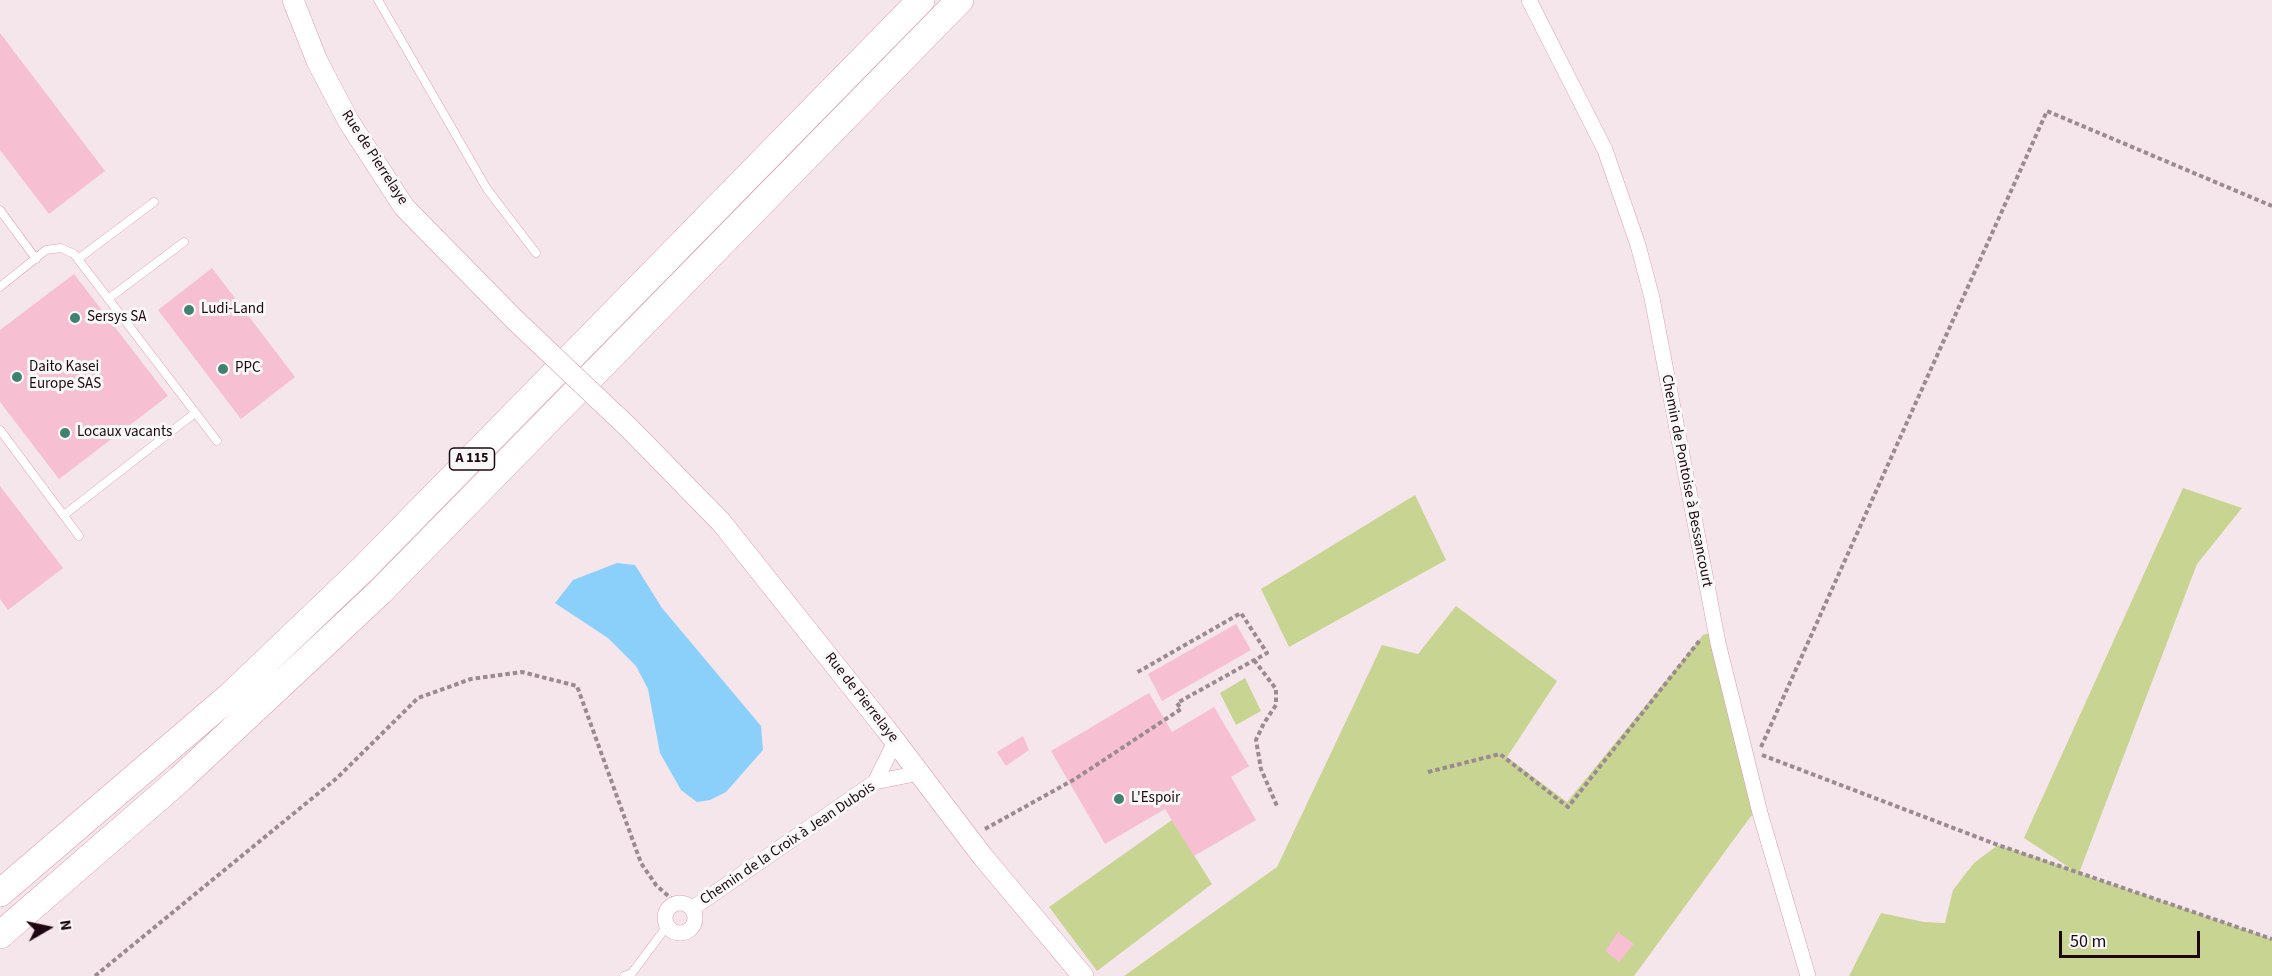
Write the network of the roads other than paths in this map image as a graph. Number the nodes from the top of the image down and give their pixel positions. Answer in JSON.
{"nodes":[{"id":1,"x":293,"y":0,"type":"edge"},
{"id":2,"x":378,"y":0,"type":"edge"},
{"id":3,"x":921,"y":0,"type":"edge"},
{"id":4,"x":960,"y":0,"type":"edge"},
{"id":5,"x":1529,"y":0,"type":"edge"},
{"id":6,"x":154,"y":202,"type":"dead end"},
{"id":7,"x":0,"y":211,"type":"edge"},
{"id":8,"x":184,"y":242,"type":"dead end"},
{"id":9,"x":536,"y":253,"type":"dead end"},
{"id":10,"x":36,"y":259,"type":"junction"},
{"id":11,"x":78,"y":259,"type":"junction"},
{"id":12,"x":0,"y":287,"type":"edge"},
{"id":13,"x":108,"y":299,"type":"junction"},
{"id":14,"x":195,"y":413,"type":"junction"},
{"id":15,"x":0,"y":430,"type":"edge"},
{"id":16,"x":217,"y":441,"type":"dead end"},
{"id":17,"x":64,"y":515,"type":"junction"},
{"id":18,"x":79,"y":536,"type":"dead end"},
{"id":19,"x":895,"y":742,"type":"junction"},
{"id":20,"x":919,"y":773,"type":"junction"},
{"id":21,"x":875,"y":782,"type":"junction"},
{"id":22,"x":0,"y":893,"type":"edge"},
{"id":23,"x":693,"y":908,"type":"junction"},
{"id":24,"x":667,"y":926,"type":"junction"},
{"id":25,"x":0,"y":935,"type":"edge"},
{"id":26,"x":624,"y":976,"type":"edge"},
{"id":27,"x":1083,"y":976,"type":"edge"},
{"id":28,"x":1808,"y":976,"type":"edge"}],
"edges":[{"from":1,"to":19,"type":"main road","name":"Rue de Pierrelaye","bridge":true},
{"from":2,"to":9,"type":"lane"},
{"from":3,"to":22,"type":"highway","number":"A 115"},
{"from":4,"to":25,"type":"highway","number":"A 115"},
{"from":5,"to":28,"type":"street","name":"Chemin de Pontoise à Bessancourt"},
{"from":6,"to":11,"type":"lane"},
{"from":7,"to":10,"type":"lane"},
{"from":8,"to":13,"type":"lane"},
{"from":10,"to":11,"type":"lane"},
{"from":10,"to":12,"type":"lane"},
{"from":11,"to":13,"type":"lane"},
{"from":13,"to":14,"type":"lane"},
{"from":14,"to":16,"type":"lane"},
{"from":14,"to":17,"type":"lane"},
{"from":15,"to":17,"type":"lane"},
{"from":17,"to":18,"type":"lane"},
{"from":19,"to":20,"type":"main road","name":"Rue de Pierrelaye"},
{"from":19,"to":21,"type":"street"},
{"from":20,"to":21,"type":"street","name":"Chemin de la Croix à Jean Dubois"},
{"from":20,"to":27,"type":"main road","name":"Rue de Pierrelaye"},
{"from":21,"to":23,"type":"street","name":"Chemin de la Croix à Jean Dubois"},
{"from":23,"to":24,"type":"street"},
{"from":23,"to":24,"type":"street"},
{"from":24,"to":26,"type":"lane"}]}
